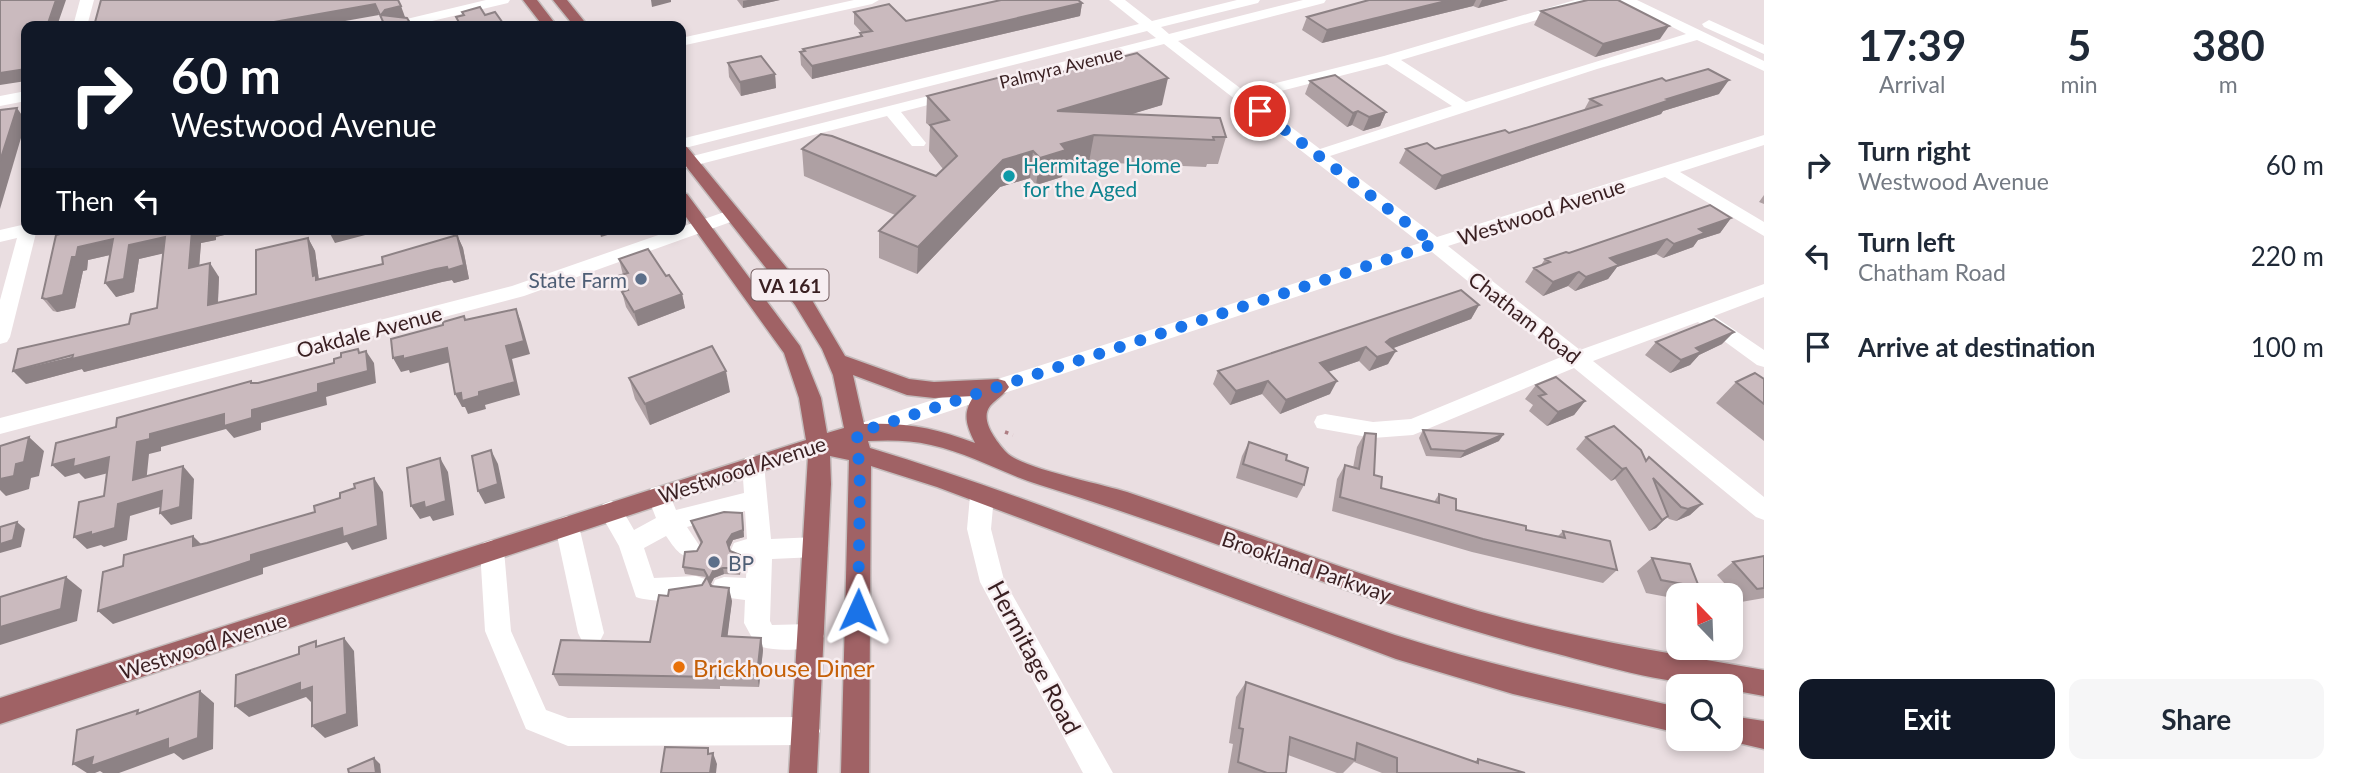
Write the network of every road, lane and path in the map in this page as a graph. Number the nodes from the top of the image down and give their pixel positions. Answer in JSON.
{"nodes":[{"id":1,"x":87,"y":0,"type":"edge"},
{"id":2,"x":503,"y":0,"type":"edge"},
{"id":3,"x":530,"y":0,"type":"edge"},
{"id":4,"x":560,"y":0,"type":"edge"},
{"id":5,"x":872,"y":0,"type":"edge"},
{"id":6,"x":1116,"y":0,"type":"edge"},
{"id":7,"x":1253,"y":0,"type":"edge"},
{"id":8,"x":1320,"y":0,"type":"edge"},
{"id":9,"x":1589,"y":0,"type":"edge"},
{"id":10,"x":1626,"y":0,"type":"edge"},
{"id":11,"x":1658,"y":0,"type":"edge"},
{"id":12,"x":81,"y":21,"type":"edge"},
{"id":13,"x":416,"y":21,"type":"edge"},
{"id":14,"x":546,"y":21,"type":"edge"},
{"id":15,"x":577,"y":21,"type":"edge"},
{"id":16,"x":1150,"y":26,"type":"junction"},
{"id":17,"x":1699,"y":35,"type":"junction"},
{"id":18,"x":1167,"y":40,"type":"junction"},
{"id":19,"x":686,"y":41,"type":"edge"},
{"id":20,"x":1764,"y":50,"type":"edge"},
{"id":21,"x":1389,"y":59,"type":"junction"},
{"id":22,"x":1764,"y":67,"type":"edge"},
{"id":23,"x":1241,"y":96,"type":"junction"},
{"id":24,"x":21,"y":97,"type":"edge"},
{"id":25,"x":0,"y":101,"type":"edge"},
{"id":26,"x":1464,"y":107,"type":"junction"},
{"id":27,"x":891,"y":110,"type":"junction"},
{"id":28,"x":1764,"y":140,"type":"edge"},
{"id":29,"x":686,"y":143,"type":"edge"},
{"id":30,"x":918,"y":143,"type":"dead end"},
{"id":31,"x":1317,"y":155,"type":"junction"},
{"id":32,"x":686,"y":158,"type":"edge"},
{"id":33,"x":686,"y":160,"type":"edge"},
{"id":34,"x":1667,"y":170,"type":"junction"},
{"id":35,"x":686,"y":205,"type":"edge"},
{"id":36,"x":733,"y":215,"type":"junction"},
{"id":37,"x":702,"y":226,"type":"junction"},
{"id":38,"x":1764,"y":230,"type":"edge"},
{"id":39,"x":21,"y":231,"type":"edge"},
{"id":40,"x":686,"y":232,"type":"edge"},
{"id":41,"x":27,"y":235,"type":"edge"},
{"id":42,"x":676,"y":235,"type":"edge"},
{"id":43,"x":0,"y":236,"type":"edge"},
{"id":44,"x":1434,"y":244,"type":"junction"},
{"id":45,"x":1764,"y":290,"type":"edge"},
{"id":46,"x":1699,"y":315,"type":"junction"},
{"id":47,"x":0,"y":337,"type":"edge"},
{"id":48,"x":1579,"y":359,"type":"junction"},
{"id":49,"x":1764,"y":360,"type":"edge"},
{"id":50,"x":838,"y":361,"type":"junction"},
{"id":51,"x":998,"y":387,"type":"junction"},
{"id":52,"x":1325,"y":422,"type":"dead end"},
{"id":53,"x":0,"y":426,"type":"edge"},
{"id":54,"x":858,"y":443,"type":"junction"},
{"id":55,"x":818,"y":445,"type":"junction"},
{"id":56,"x":1001,"y":462,"type":"junction"},
{"id":57,"x":753,"y":464,"type":"junction"},
{"id":58,"x":659,"y":495,"type":"junction"},
{"id":59,"x":982,"y":496,"type":"junction"},
{"id":60,"x":756,"y":499,"type":"junction"},
{"id":61,"x":1764,"y":510,"type":"edge"},
{"id":62,"x":611,"y":511,"type":"junction"},
{"id":63,"x":669,"y":522,"type":"junction"},
{"id":64,"x":567,"y":526,"type":"junction"},
{"id":65,"x":630,"y":544,"type":"junction"},
{"id":66,"x":816,"y":547,"type":"junction"},
{"id":67,"x":689,"y":548,"type":"dead end"},
{"id":68,"x":492,"y":550,"type":"junction"},
{"id":69,"x":752,"y":550,"type":"junction"},
{"id":70,"x":696,"y":587,"type":"edge"},
{"id":71,"x":724,"y":588,"type":"edge"},
{"id":72,"x":759,"y":590,"type":"junction"},
{"id":73,"x":591,"y":633,"type":"dead end"},
{"id":74,"x":811,"y":636,"type":"junction"},
{"id":75,"x":1764,"y":682,"type":"edge"},
{"id":76,"x":0,"y":712,"type":"edge"},
{"id":77,"x":1666,"y":717,"type":"edge"},
{"id":78,"x":806,"y":731,"type":"junction"},
{"id":79,"x":1743,"y":731,"type":"edge"},
{"id":80,"x":1764,"y":735,"type":"edge"},
{"id":81,"x":803,"y":773,"type":"edge"},
{"id":82,"x":855,"y":773,"type":"edge"},
{"id":83,"x":1099,"y":773,"type":"edge"}],
"edges":[{"from":1,"to":12,"type":"street"},
{"from":2,"to":13,"type":"street"},
{"from":3,"to":14,"type":"main road"},
{"from":4,"to":15,"type":"main road"},
{"from":5,"to":19,"type":"street"},
{"from":6,"to":16,"type":"street","name":"Chatham Road"},
{"from":7,"to":16,"type":"street","name":"Palmyra Avenue"},
{"from":8,"to":18,"type":"street","name":"Palmyra Avenue"},
{"from":9,"to":21,"type":"street"},
{"from":10,"to":17,"type":"street"},
{"from":11,"to":20,"type":"street"},
{"from":16,"to":18,"type":"street","name":"Chatham Road"},
{"from":16,"to":29,"type":"street","name":"Palmyra Avenue"},
{"from":17,"to":22,"type":"street"},
{"from":17,"to":26,"type":"street"},
{"from":18,"to":23,"type":"street","name":"Chatham Road"},
{"from":18,"to":27,"type":"street","name":"Palmyra Avenue"},
{"from":21,"to":23,"type":"street"},
{"from":21,"to":26,"type":"street"},
{"from":23,"to":31,"type":"street","name":"Chatham Road"},
{"from":24,"to":25,"type":"street"},
{"from":26,"to":31,"type":"street"},
{"from":27,"to":30,"type":"street"},
{"from":27,"to":32,"type":"street","name":"Palmyra Avenue"},
{"from":28,"to":34,"type":"street","name":"Westwood Avenue"},
{"from":31,"to":44,"type":"street","name":"Chatham Road"},
{"from":33,"to":36,"type":"main road","number":"VA 161"},
{"from":34,"to":38,"type":"street"},
{"from":34,"to":44,"type":"street","name":"Westwood Avenue"},
{"from":35,"to":37,"type":"main road","number":"VA 161"},
{"from":36,"to":37,"type":"street","name":"Oakdale Avenue"},
{"from":36,"to":50,"type":"main road","number":"VA 161"},
{"from":37,"to":40,"type":"street","name":"Oakdale Avenue"},
{"from":37,"to":55,"type":"main road","number":"VA 161"},
{"from":39,"to":43,"type":"street"},
{"from":41,"to":47,"type":"street"},
{"from":42,"to":53,"type":"street","name":"Oakdale Avenue"},
{"from":44,"to":48,"type":"street","name":"Chatham Road"},
{"from":44,"to":51,"type":"street","name":"Westwood Avenue"},
{"from":45,"to":46,"type":"street"},
{"from":46,"to":48,"type":"street"},
{"from":46,"to":49,"type":"street"},
{"from":48,"to":52,"type":"street"},
{"from":48,"to":61,"type":"street","name":"Chatham Road"},
{"from":50,"to":51,"type":"main road"},
{"from":50,"to":54,"type":"main road","number":"VA 161"},
{"from":51,"to":54,"type":"street","name":"Westwood Avenue"},
{"from":51,"to":56,"type":"main road"},
{"from":54,"to":55,"type":"main road","name":"Brookland Parkway"},
{"from":54,"to":56,"type":"main road","name":"Brookland Parkway"},
{"from":54,"to":59,"type":"main road","name":"Brookland Parkway"},
{"from":54,"to":82,"type":"main road","number":"VA 161"},
{"from":55,"to":57,"type":"main road","name":"Westwood Avenue"},
{"from":55,"to":66,"type":"main road","number":"VA 161"},
{"from":56,"to":75,"type":"main road","name":"Brookland Parkway"},
{"from":57,"to":58,"type":"main road","name":"Westwood Avenue"},
{"from":57,"to":60,"type":"street"},
{"from":58,"to":62,"type":"main road","name":"Westwood Avenue"},
{"from":58,"to":63,"type":"street"},
{"from":59,"to":77,"type":"main road","name":"Brookland Parkway"},
{"from":59,"to":83,"type":"street","name":"Hermitage Road"},
{"from":60,"to":63,"type":"street"},
{"from":60,"to":69,"type":"street"},
{"from":62,"to":64,"type":"main road","name":"Westwood Avenue"},
{"from":62,"to":65,"type":"street"},
{"from":63,"to":65,"type":"street"},
{"from":63,"to":67,"type":"street"},
{"from":64,"to":68,"type":"main road","name":"Westwood Avenue"},
{"from":64,"to":73,"type":"street"},
{"from":65,"to":70,"type":"street"},
{"from":66,"to":69,"type":"street"},
{"from":66,"to":74,"type":"main road","number":"VA 161"},
{"from":68,"to":76,"type":"main road","name":"Westwood Avenue"},
{"from":68,"to":78,"type":"street"},
{"from":69,"to":72,"type":"street"},
{"from":71,"to":72,"type":"street"},
{"from":72,"to":74,"type":"street"},
{"from":74,"to":78,"type":"main road","number":"VA 161"},
{"from":78,"to":81,"type":"main road","number":"VA 161"},
{"from":79,"to":80,"type":"main road"}]}
